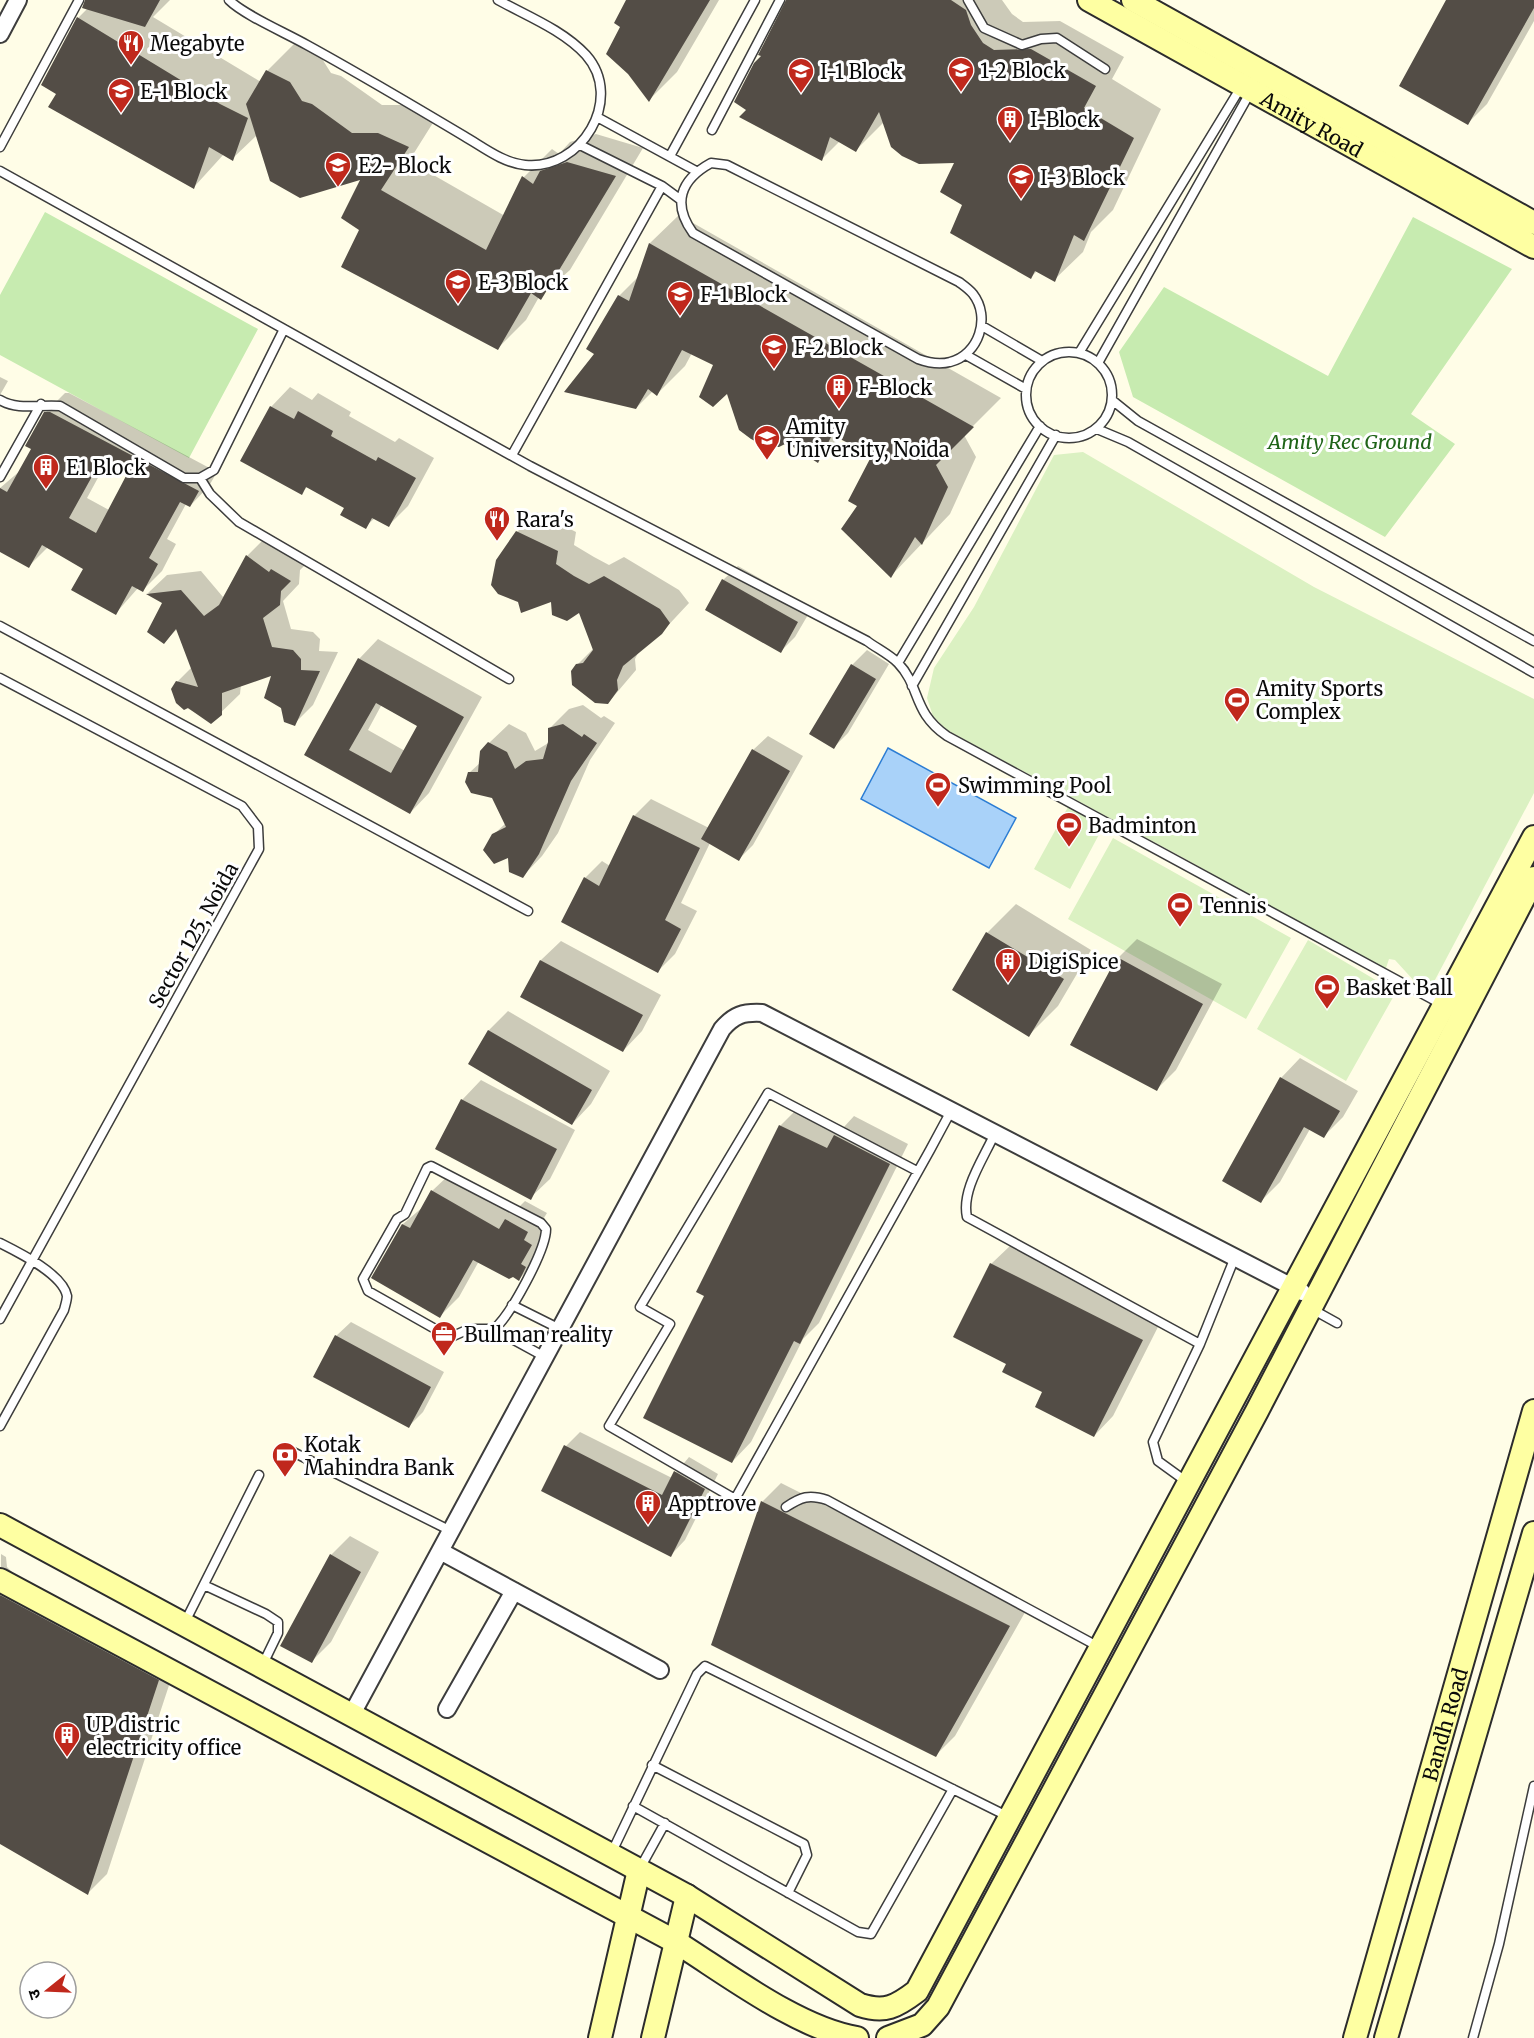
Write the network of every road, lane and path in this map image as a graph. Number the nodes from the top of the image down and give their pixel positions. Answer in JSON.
{"nodes":[{"id":1,"x":18,"y":0,"type":"edge"},
{"id":2,"x":80,"y":0,"type":"edge"},
{"id":3,"x":229,"y":0,"type":"edge"},
{"id":4,"x":498,"y":0,"type":"edge"},
{"id":5,"x":755,"y":0,"type":"edge"},
{"id":6,"x":780,"y":0,"type":"edge"},
{"id":7,"x":969,"y":0,"type":"edge"},
{"id":8,"x":1089,"y":0,"type":"edge"},
{"id":9,"x":1132,"y":5,"type":"edge"},
{"id":10,"x":0,"y":34,"type":"edge"},
{"id":11,"x":1105,"y":69,"type":"dead end"},
{"id":12,"x":1247,"y":88,"type":"junction"},
{"id":13,"x":597,"y":117,"type":"junction"},
{"id":14,"x":712,"y":130,"type":"dead end"},
{"id":15,"x":580,"y":145,"type":"junction"},
{"id":16,"x":0,"y":147,"type":"edge"},
{"id":17,"x":669,"y":156,"type":"junction"},
{"id":18,"x":0,"y":171,"type":"edge"},
{"id":19,"x":696,"y":171,"type":"junction"},
{"id":20,"x":662,"y":186,"type":"junction"},
{"id":21,"x":681,"y":200,"type":"junction"},
{"id":22,"x":1534,"y":223,"type":"edge"},
{"id":23,"x":1534,"y":247,"type":"edge"},
{"id":24,"x":982,"y":326,"type":"junction"},
{"id":25,"x":284,"y":329,"type":"junction"},
{"id":26,"x":1079,"y":353,"type":"junction"},
{"id":27,"x":966,"y":355,"type":"junction"},
{"id":28,"x":1042,"y":361,"type":"junction"},
{"id":29,"x":1098,"y":363,"type":"junction"},
{"id":30,"x":1026,"y":389,"type":"junction"},
{"id":31,"x":0,"y":400,"type":"edge"},
{"id":32,"x":1112,"y":400,"type":"junction"},
{"id":33,"x":41,"y":404,"type":"junction"},
{"id":34,"x":1040,"y":426,"type":"junction"},
{"id":35,"x":1096,"y":429,"type":"junction"},
{"id":36,"x":1056,"y":435,"type":"junction"},
{"id":37,"x":512,"y":455,"type":"junction"},
{"id":38,"x":0,"y":477,"type":"edge"},
{"id":39,"x":200,"y":478,"type":"junction"},
{"id":40,"x":0,"y":626,"type":"edge"},
{"id":41,"x":1534,"y":641,"type":"edge"},
{"id":42,"x":898,"y":663,"type":"junction"},
{"id":43,"x":1534,"y":673,"type":"edge"},
{"id":44,"x":0,"y":678,"type":"edge"},
{"id":45,"x":509,"y":679,"type":"dead end"},
{"id":46,"x":912,"y":686,"type":"junction"},
{"id":47,"x":1534,"y":837,"type":"edge"},
{"id":48,"x":1534,"y":878,"type":"edge"},
{"id":49,"x":528,"y":911,"type":"dead end"},
{"id":50,"x":1443,"y":1006,"type":"junction"},
{"id":51,"x":951,"y":1110,"type":"junction"},
{"id":52,"x":995,"y":1134,"type":"junction"},
{"id":53,"x":917,"y":1171,"type":"junction"},
{"id":54,"x":0,"y":1243,"type":"edge"},
{"id":55,"x":1235,"y":1257,"type":"junction"},
{"id":56,"x":32,"y":1260,"type":"junction"},
{"id":57,"x":1292,"y":1287,"type":"junction"},
{"id":58,"x":1313,"y":1304,"type":"junction"},
{"id":59,"x":512,"y":1305,"type":"junction"},
{"id":60,"x":0,"y":1319,"type":"edge"},
{"id":61,"x":1337,"y":1323,"type":"dead end"},
{"id":62,"x":494,"y":1329,"type":"junction"},
{"id":63,"x":560,"y":1329,"type":"junction"},
{"id":64,"x":1200,"y":1344,"type":"junction"},
{"id":65,"x":545,"y":1357,"type":"junction"},
{"id":66,"x":1534,"y":1413,"type":"edge"},
{"id":67,"x":0,"y":1426,"type":"edge"},
{"id":68,"x":289,"y":1450,"type":"dead end"},
{"id":69,"x":259,"y":1475,"type":"dead end"},
{"id":70,"x":1187,"y":1482,"type":"junction"},
{"id":71,"x":786,"y":1507,"type":"dead end"},
{"id":72,"x":0,"y":1525,"type":"edge"},
{"id":73,"x":451,"y":1531,"type":"junction"},
{"id":74,"x":1534,"y":1533,"type":"edge"},
{"id":75,"x":440,"y":1551,"type":"junction"},
{"id":76,"x":0,"y":1580,"type":"edge"},
{"id":77,"x":204,"y":1585,"type":"junction"},
{"id":78,"x":514,"y":1591,"type":"junction"},
{"id":79,"x":184,"y":1624,"type":"junction"},
{"id":80,"x":1100,"y":1647,"type":"junction"},
{"id":81,"x":262,"y":1666,"type":"junction"},
{"id":82,"x":660,"y":1670,"type":"dead end"},
{"id":83,"x":447,"y":1708,"type":"dead end"},
{"id":84,"x":352,"y":1714,"type":"junction"},
{"id":85,"x":652,"y":1765,"type":"junction"},
{"id":86,"x":1534,"y":1786,"type":"edge"},
{"id":87,"x":953,"y":1789,"type":"junction"},
{"id":88,"x":633,"y":1806,"type":"junction"},
{"id":89,"x":1013,"y":1810,"type":"junction"},
{"id":90,"x":1040,"y":1815,"type":"junction"},
{"id":91,"x":664,"y":1823,"type":"junction"},
{"id":92,"x":611,"y":1855,"type":"junction"},
{"id":93,"x":639,"y":1870,"type":"junction"},
{"id":94,"x":788,"y":1893,"type":"junction"},
{"id":95,"x":687,"y":1896,"type":"junction"},
{"id":96,"x":629,"y":1917,"type":"junction"},
{"id":97,"x":676,"y":1942,"type":"junction"},
{"id":98,"x":886,"y":2009,"type":"junction"},
{"id":99,"x":894,"y":2037,"type":"edge"},
{"id":100,"x":600,"y":2038,"type":"edge"},
{"id":101,"x":653,"y":2038,"type":"edge"},
{"id":102,"x":857,"y":2038,"type":"edge"},
{"id":103,"x":888,"y":2038,"type":"edge"},
{"id":104,"x":1354,"y":2038,"type":"edge"},
{"id":105,"x":1386,"y":2038,"type":"edge"},
{"id":106,"x":1473,"y":2038,"type":"edge"}],
"edges":[{"from":1,"to":10,"type":"street"},
{"from":2,"to":16,"type":"lane"},
{"from":3,"to":15,"type":"lane"},
{"from":4,"to":13,"type":"lane"},
{"from":5,"to":17,"type":"lane"},
{"from":6,"to":14,"type":"lane"},
{"from":7,"to":11,"type":"lane"},
{"from":8,"to":9,"type":"street","name":"Amity Road"},
{"from":9,"to":12,"type":"street","name":"Amity Road"},
{"from":9,"to":22,"type":"street","name":"Amity Road"},
{"from":12,"to":23,"type":"street","name":"Amity Road"},
{"from":12,"to":26,"type":"lane"},
{"from":12,"to":29,"type":"lane"},
{"from":13,"to":15,"type":"lane"},
{"from":13,"to":17,"type":"lane"},
{"from":15,"to":20,"type":"lane"},
{"from":17,"to":19,"type":"lane"},
{"from":18,"to":25,"type":"lane"},
{"from":19,"to":21,"type":"lane"},
{"from":19,"to":24,"type":"lane"},
{"from":20,"to":21,"type":"lane"},
{"from":20,"to":37,"type":"lane"},
{"from":21,"to":27,"type":"lane"},
{"from":24,"to":27,"type":"lane"},
{"from":24,"to":28,"type":"lane"},
{"from":25,"to":37,"type":"lane"},
{"from":25,"to":39,"type":"lane"},
{"from":26,"to":28,"type":"lane"},
{"from":26,"to":29,"type":"lane"},
{"from":27,"to":30,"type":"lane"},
{"from":28,"to":30,"type":"lane"},
{"from":29,"to":32,"type":"lane"},
{"from":30,"to":34,"type":"lane"},
{"from":31,"to":33,"type":"lane"},
{"from":32,"to":35,"type":"lane"},
{"from":32,"to":41,"type":"lane"},
{"from":33,"to":38,"type":"lane"},
{"from":33,"to":39,"type":"lane"},
{"from":34,"to":36,"type":"lane"},
{"from":34,"to":42,"type":"lane"},
{"from":35,"to":36,"type":"lane"},
{"from":35,"to":43,"type":"lane"},
{"from":36,"to":46,"type":"lane"},
{"from":37,"to":42,"type":"lane"},
{"from":39,"to":45,"type":"lane"},
{"from":40,"to":49,"type":"lane"},
{"from":42,"to":46,"type":"lane"},
{"from":44,"to":56,"type":"lane","name":"Sector 125, Noida"},
{"from":46,"to":50,"type":"lane"},
{"from":47,"to":50,"type":"street"},
{"from":48,"to":58,"type":"street"},
{"from":50,"to":57,"type":"street"},
{"from":51,"to":52,"type":"street"},
{"from":51,"to":53,"type":"lane"},
{"from":51,"to":63,"type":"street"},
{"from":52,"to":55,"type":"street"},
{"from":52,"to":64,"type":"lane"},
{"from":53,"to":53,"type":"lane"},
{"from":54,"to":56,"type":"lane"},
{"from":55,"to":57,"type":"street"},
{"from":55,"to":64,"type":"lane"},
{"from":56,"to":60,"type":"lane","name":"Sector 125, Noida"},
{"from":56,"to":67,"type":"lane"},
{"from":57,"to":58,"type":"street"},
{"from":57,"to":70,"type":"street"},
{"from":58,"to":61,"type":"lane"},
{"from":58,"to":90,"type":"street"},
{"from":59,"to":62,"type":"lane"},
{"from":59,"to":62,"type":"lane"},
{"from":59,"to":63,"type":"lane"},
{"from":62,"to":65,"type":"lane"},
{"from":63,"to":65,"type":"street"},
{"from":64,"to":70,"type":"lane"},
{"from":65,"to":73,"type":"street"},
{"from":66,"to":104,"type":"street","name":"Bandh Road"},
{"from":68,"to":73,"type":"lane"},
{"from":69,"to":77,"type":"lane"},
{"from":70,"to":80,"type":"street"},
{"from":71,"to":80,"type":"lane"},
{"from":72,"to":79,"type":"street"},
{"from":73,"to":75,"type":"street"},
{"from":74,"to":105,"type":"street","name":"Bandh Road"},
{"from":75,"to":78,"type":"street"},
{"from":75,"to":84,"type":"street"},
{"from":76,"to":96,"type":"street"},
{"from":77,"to":79,"type":"lane"},
{"from":77,"to":81,"type":"lane"},
{"from":78,"to":82,"type":"street"},
{"from":78,"to":83,"type":"street"},
{"from":79,"to":81,"type":"street"},
{"from":80,"to":89,"type":"street"},
{"from":81,"to":84,"type":"street"},
{"from":84,"to":92,"type":"street"},
{"from":85,"to":87,"type":"lane"},
{"from":85,"to":88,"type":"lane"},
{"from":85,"to":94,"type":"lane"},
{"from":86,"to":106,"type":"lane"},
{"from":87,"to":89,"type":"lane"},
{"from":87,"to":94,"type":"lane"},
{"from":88,"to":91,"type":"lane"},
{"from":88,"to":92,"type":"lane"},
{"from":89,"to":90,"type":"street"},
{"from":89,"to":98,"type":"street"},
{"from":90,"to":99,"type":"street"},
{"from":91,"to":93,"type":"lane"},
{"from":91,"to":94,"type":"lane"},
{"from":92,"to":93,"type":"street"},
{"from":93,"to":95,"type":"street"},
{"from":93,"to":96,"type":"street"},
{"from":95,"to":97,"type":"street"},
{"from":95,"to":98,"type":"street"},
{"from":96,"to":97,"type":"street"},
{"from":96,"to":100,"type":"street"},
{"from":97,"to":101,"type":"street"},
{"from":97,"to":102,"type":"street"},
{"from":98,"to":99,"type":"street"},
{"from":99,"to":103,"type":"street"}]}
